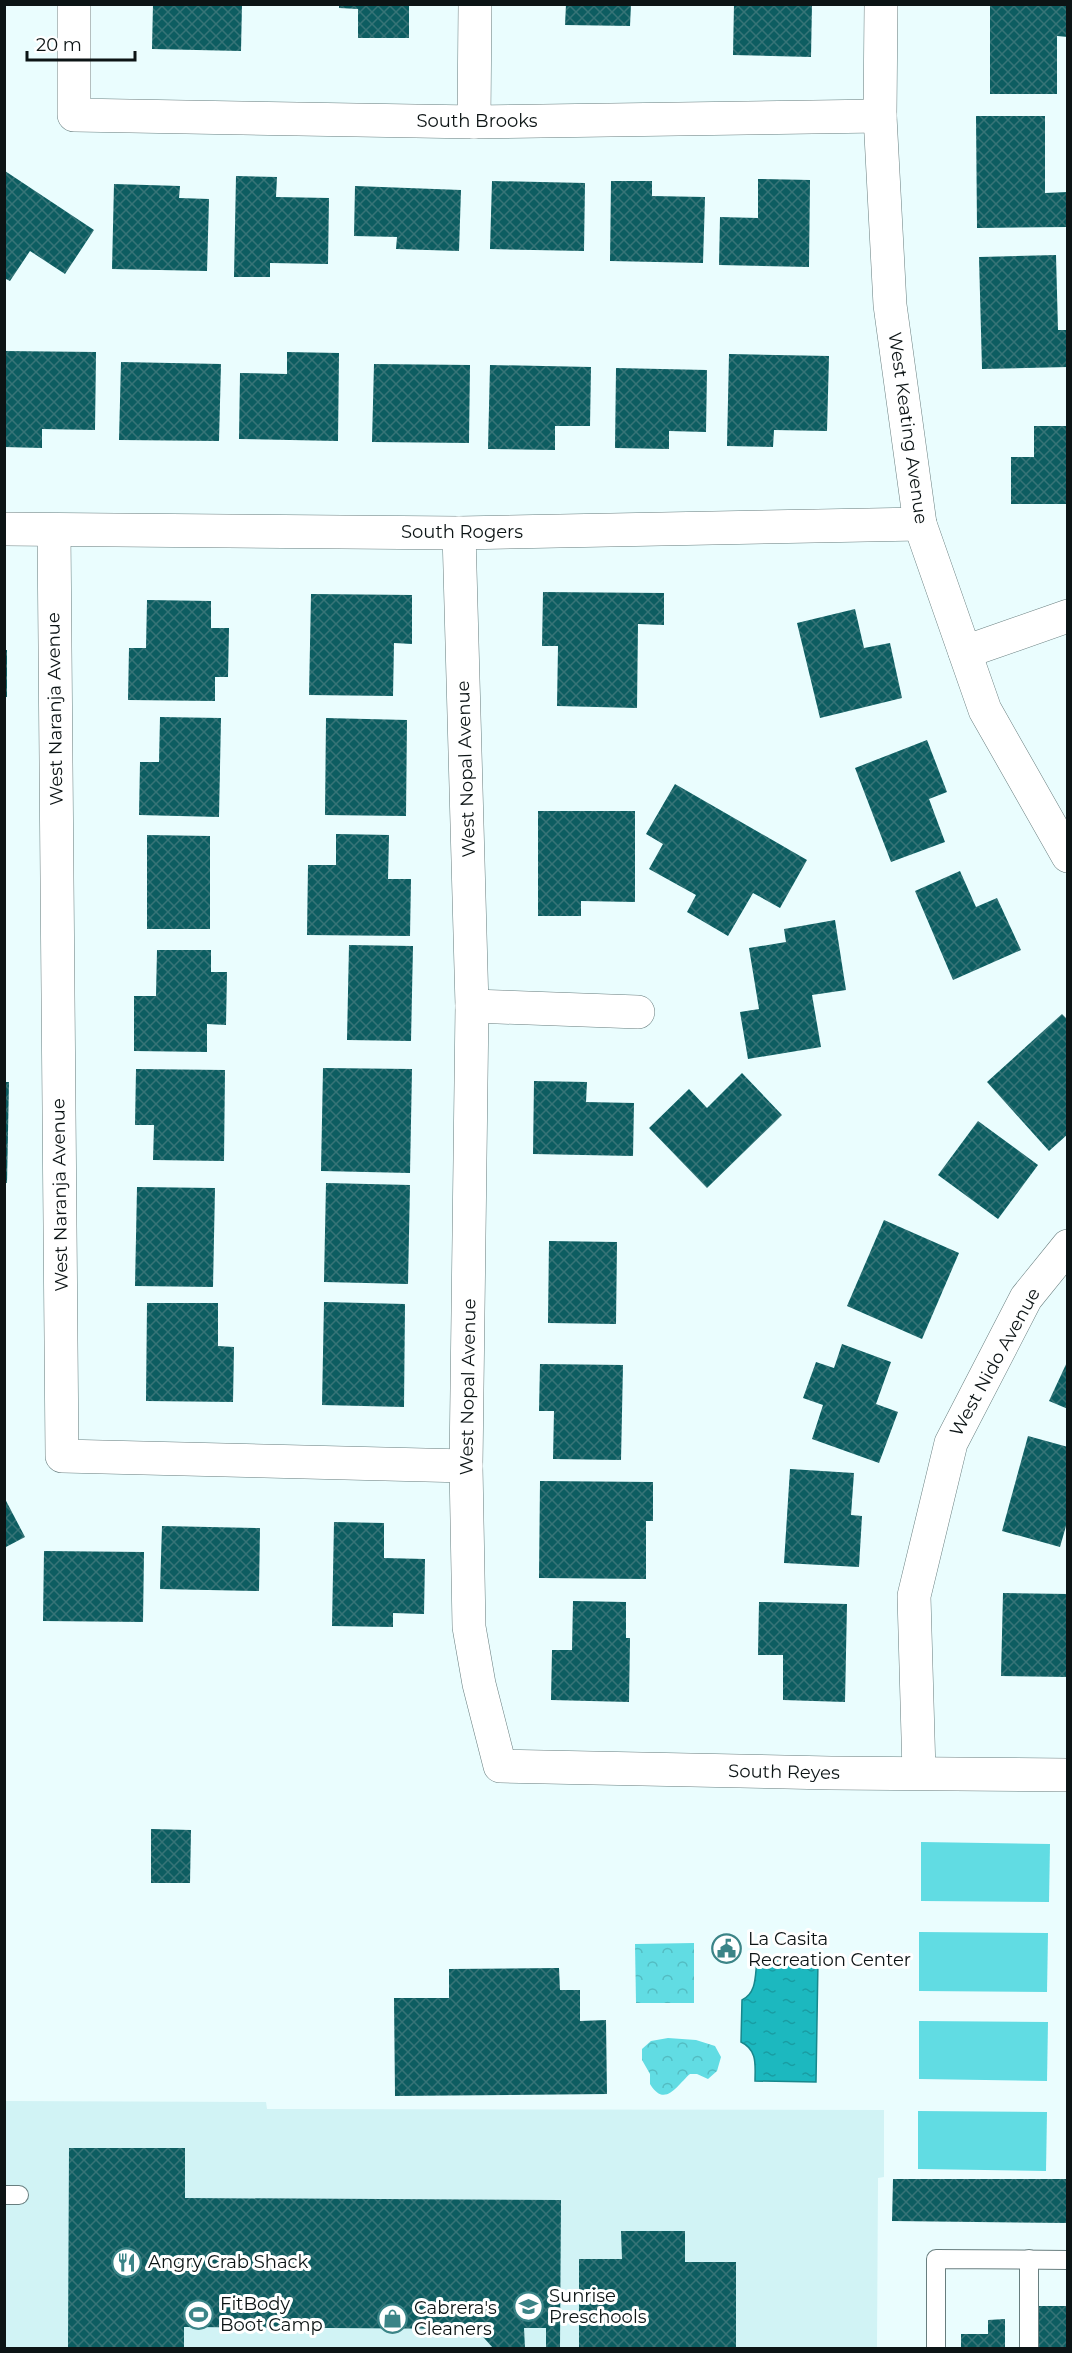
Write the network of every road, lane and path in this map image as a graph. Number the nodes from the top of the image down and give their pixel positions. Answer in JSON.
{"nodes":[{"id":1,"x":74,"y":4,"type":"edge"},
{"id":2,"x":475,"y":4,"type":"edge"},
{"id":3,"x":881,"y":4,"type":"edge"},
{"id":4,"x":880,"y":116,"type":"junction"},
{"id":5,"x":474,"y":122,"type":"junction"},
{"id":6,"x":920,"y":524,"type":"junction"},
{"id":7,"x":4,"y":529,"type":"edge"},
{"id":8,"x":54,"y":530,"type":"junction"},
{"id":9,"x":459,"y":533,"type":"junction"},
{"id":10,"x":1068,"y":616,"type":"edge"},
{"id":11,"x":965,"y":652,"type":"junction"},
{"id":12,"x":1068,"y":856,"type":"edge"},
{"id":13,"x":472,"y":1005,"type":"junction"},
{"id":14,"x":638,"y":1012,"type":"dead end"},
{"id":15,"x":1068,"y":1246,"type":"edge"},
{"id":16,"x":466,"y":1466,"type":"junction"},
{"id":17,"x":500,"y":1766,"type":"joint"},
{"id":18,"x":919,"y":1772,"type":"junction"},
{"id":19,"x":1068,"y":1775,"type":"edge"},
{"id":20,"x":1029,"y":2259,"type":"junction"},
{"id":21,"x":1068,"y":2259,"type":"edge"},
{"id":22,"x":936,"y":2349,"type":"edge"},
{"id":23,"x":1029,"y":2349,"type":"edge"}],
"edges":[{"from":1,"to":5,"type":"street","name":"South Brooks"},
{"from":2,"to":5,"type":"street"},
{"from":3,"to":4,"type":"street","name":"West Keating Avenue"},
{"from":4,"to":5,"type":"street","name":"South Brooks"},
{"from":4,"to":6,"type":"street","name":"West Keating Avenue"},
{"from":6,"to":9,"type":"street","name":"South Rogers"},
{"from":6,"to":11,"type":"street","name":"West Keating Avenue"},
{"from":7,"to":8,"type":"street","name":"South Rogers"},
{"from":8,"to":9,"type":"street","name":"South Rogers"},
{"from":8,"to":16,"type":"street","name":"West Naranja Avenue"},
{"from":9,"to":13,"type":"street","name":"West Nopal Avenue"},
{"from":10,"to":11,"type":"street"},
{"from":11,"to":12,"type":"street","name":"West Keating Avenue"},
{"from":13,"to":14,"type":"street"},
{"from":13,"to":16,"type":"street","name":"West Nopal Avenue"},
{"from":15,"to":18,"type":"street","name":"West Nido Avenue"},
{"from":16,"to":17,"type":"street","name":"West Nopal Avenue"},
{"from":17,"to":18,"type":"street","name":"South Reyes"},
{"from":18,"to":19,"type":"street","name":"South Reyes"},
{"from":20,"to":21,"type":"lane"},
{"from":20,"to":22,"type":"lane"},
{"from":20,"to":23,"type":"lane"}]}
